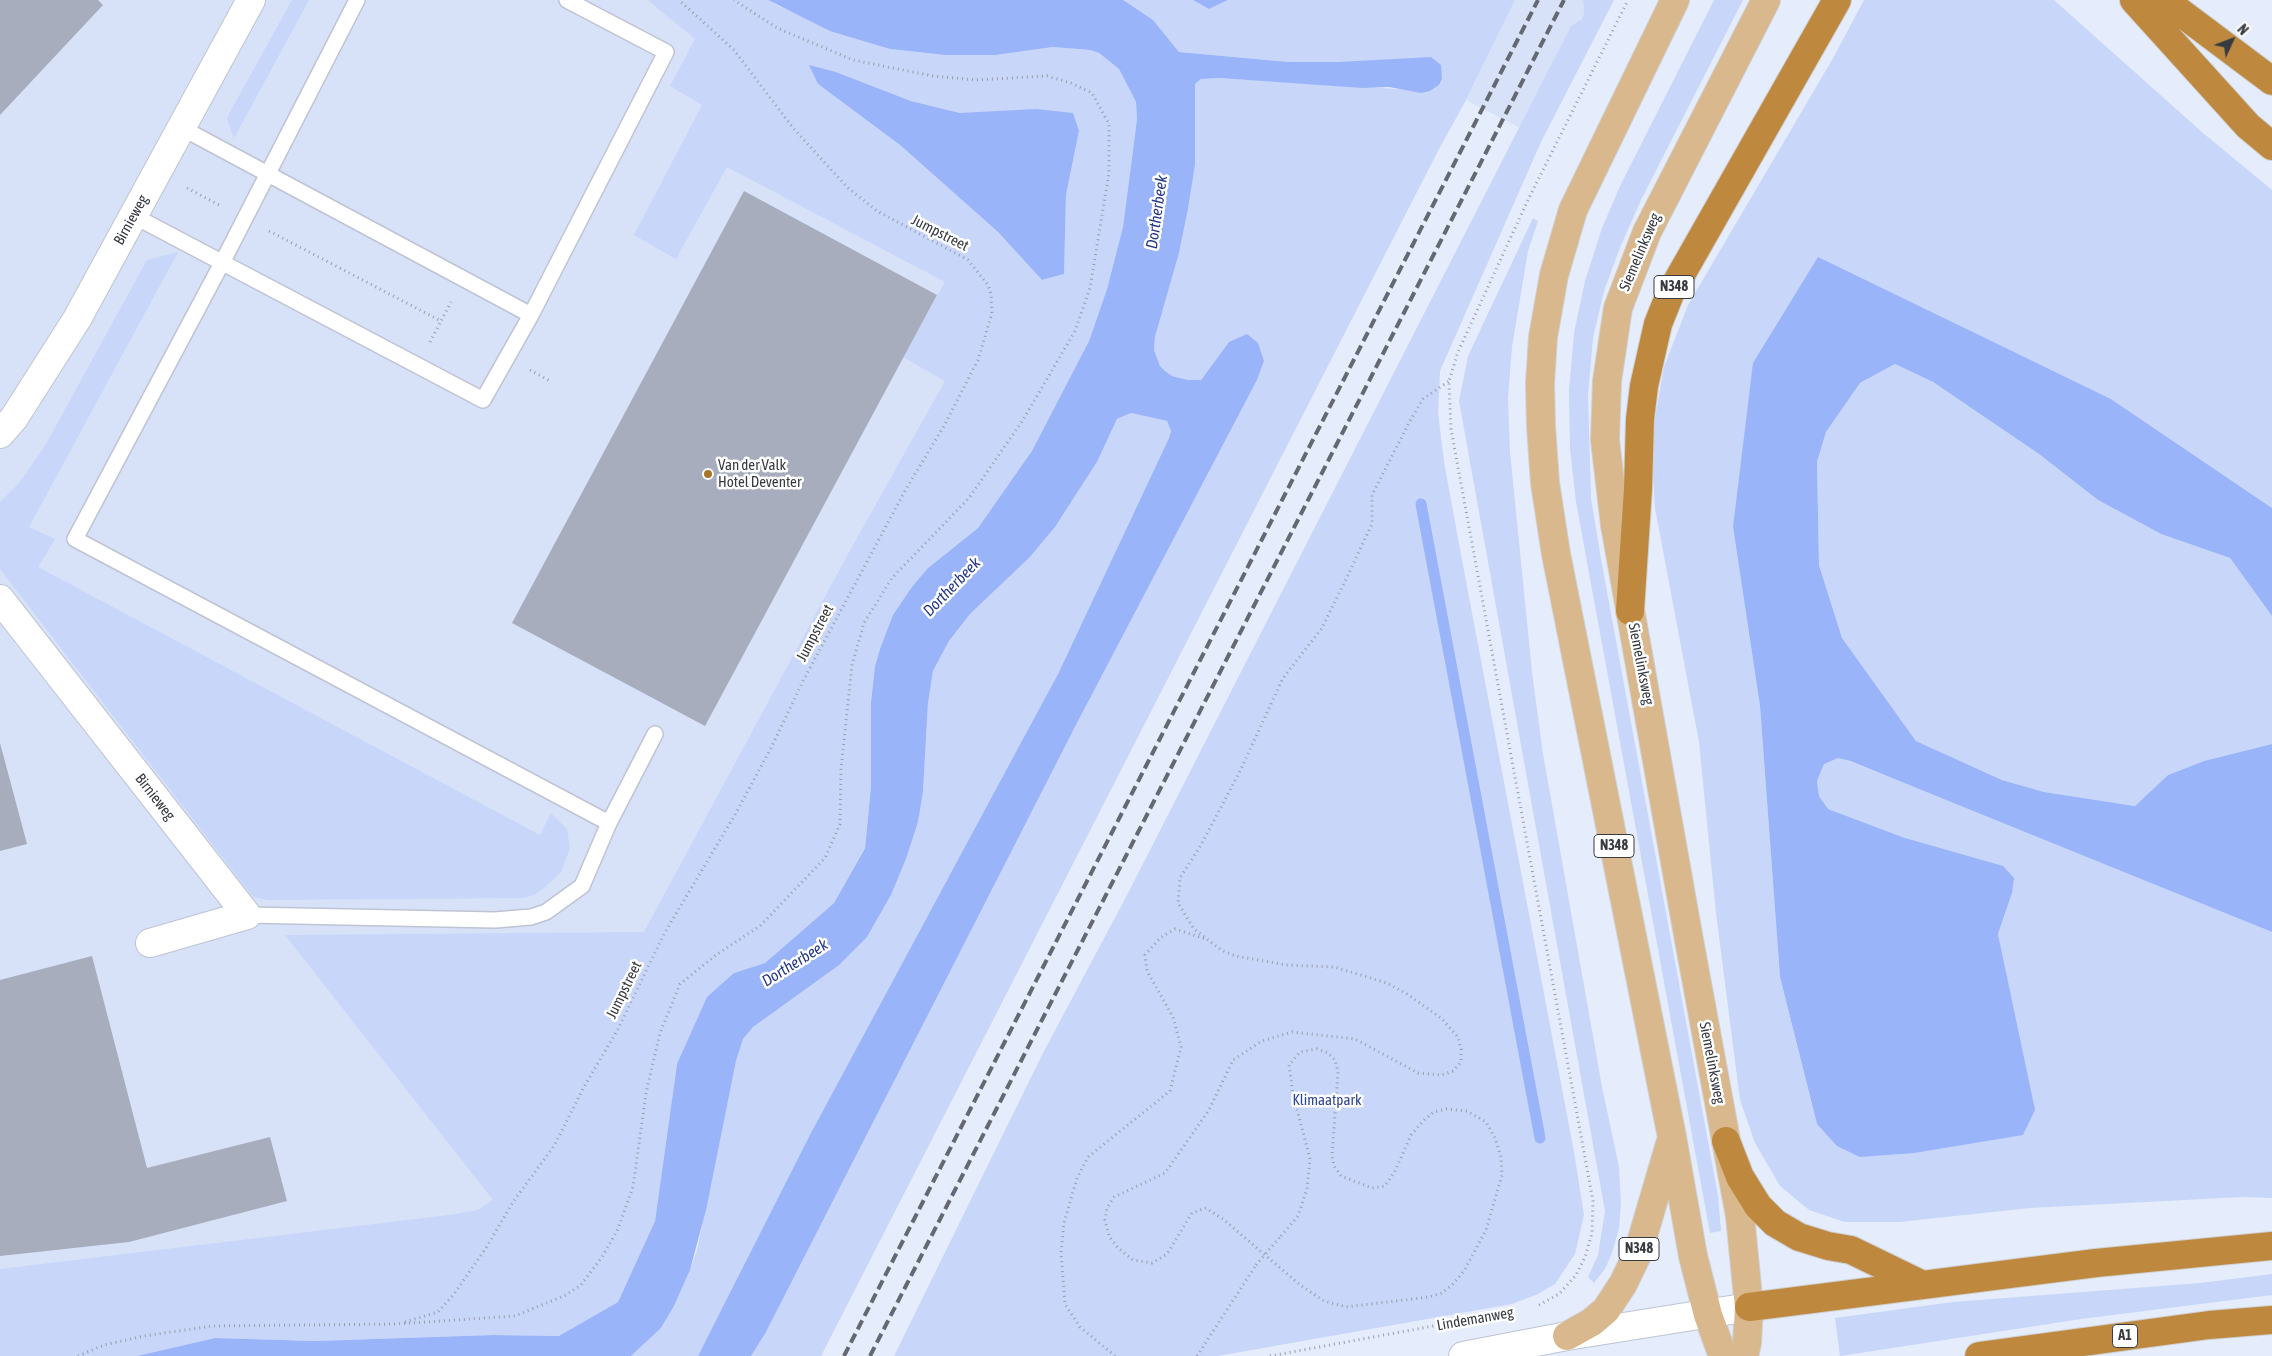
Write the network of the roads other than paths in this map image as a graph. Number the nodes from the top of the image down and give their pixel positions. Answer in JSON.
{"nodes":[{"id":1,"x":251,"y":0,"type":"edge"},
{"id":2,"x":357,"y":0,"type":"edge"},
{"id":3,"x":567,"y":0,"type":"edge"},
{"id":4,"x":1675,"y":0,"type":"edge"},
{"id":5,"x":1766,"y":0,"type":"edge"},
{"id":6,"x":1837,"y":0,"type":"edge"},
{"id":7,"x":2134,"y":0,"type":"edge"},
{"id":8,"x":2164,"y":0,"type":"edge"},
{"id":9,"x":2272,"y":81,"type":"edge"},
{"id":10,"x":182,"y":128,"type":"junction"},
{"id":11,"x":2272,"y":146,"type":"edge"},
{"id":12,"x":268,"y":174,"type":"junction"},
{"id":13,"x":134,"y":216,"type":"junction"},
{"id":14,"x":222,"y":263,"type":"junction"},
{"id":15,"x":531,"y":315,"type":"junction"},
{"id":16,"x":0,"y":434,"type":"edge"},
{"id":17,"x":0,"y":599,"type":"edge"},
{"id":18,"x":1630,"y":611,"type":"junction"},
{"id":19,"x":655,"y":734,"type":"dead end"},
{"id":20,"x":609,"y":823,"type":"junction"},
{"id":21,"x":247,"y":915,"type":"junction"},
{"id":22,"x":150,"y":943,"type":"dead end"},
{"id":23,"x":1672,"y":1137,"type":"junction"},
{"id":24,"x":1726,"y":1141,"type":"junction"},
{"id":25,"x":2272,"y":1246,"type":"edge"},
{"id":26,"x":1921,"y":1284,"type":"junction"},
{"id":27,"x":1750,"y":1308,"type":"junction"},
{"id":28,"x":1708,"y":1315,"type":"junction"},
{"id":29,"x":2272,"y":1320,"type":"edge"},
{"id":30,"x":1567,"y":1336,"type":"junction"},
{"id":31,"x":1463,"y":1356,"type":"edge"},
{"id":32,"x":1726,"y":1356,"type":"edge"},
{"id":33,"x":1744,"y":1356,"type":"edge"},
{"id":34,"x":1979,"y":1356,"type":"edge"}],
"edges":[{"from":1,"to":10,"type":"street","name":"Birnieweg"},
{"from":2,"to":12,"type":"lane"},
{"from":3,"to":15,"type":"lane"},
{"from":4,"to":23,"type":"main road","number":"N348"},
{"from":5,"to":18,"type":"main road","name":"Siemelinksweg","number":"N348"},
{"from":6,"to":18,"type":"highway","number":"N348"},
{"from":7,"to":11,"type":"highway"},
{"from":8,"to":9,"type":"highway"},
{"from":10,"to":12,"type":"lane"},
{"from":10,"to":13,"type":"street","name":"Birnieweg"},
{"from":12,"to":14,"type":"lane"},
{"from":12,"to":15,"type":"lane"},
{"from":13,"to":14,"type":"lane"},
{"from":13,"to":16,"type":"street","name":"Birnieweg"},
{"from":14,"to":15,"type":"lane"},
{"from":14,"to":20,"type":"lane"},
{"from":17,"to":21,"type":"street","name":"Birnieweg"},
{"from":18,"to":24,"type":"main road","name":"Siemelinksweg","number":"N348"},
{"from":19,"to":20,"type":"lane"},
{"from":20,"to":21,"type":"lane"},
{"from":21,"to":22,"type":"street"},
{"from":23,"to":28,"type":"main road","number":"N348"},
{"from":23,"to":30,"type":"main road","number":"N348"},
{"from":24,"to":26,"type":"highway"},
{"from":24,"to":27,"type":"main road","name":"Siemelinksweg","number":"N348"},
{"from":25,"to":26,"type":"highway"},
{"from":26,"to":27,"type":"highway"},
{"from":27,"to":28,"type":"street"},
{"from":27,"to":33,"type":"main road","name":"Siemelinksweg","number":"N348"},
{"from":28,"to":30,"type":"street"},
{"from":28,"to":32,"type":"main road","number":"N348"},
{"from":29,"to":34,"type":"highway","number":"A1"},
{"from":30,"to":31,"type":"street"}]}
